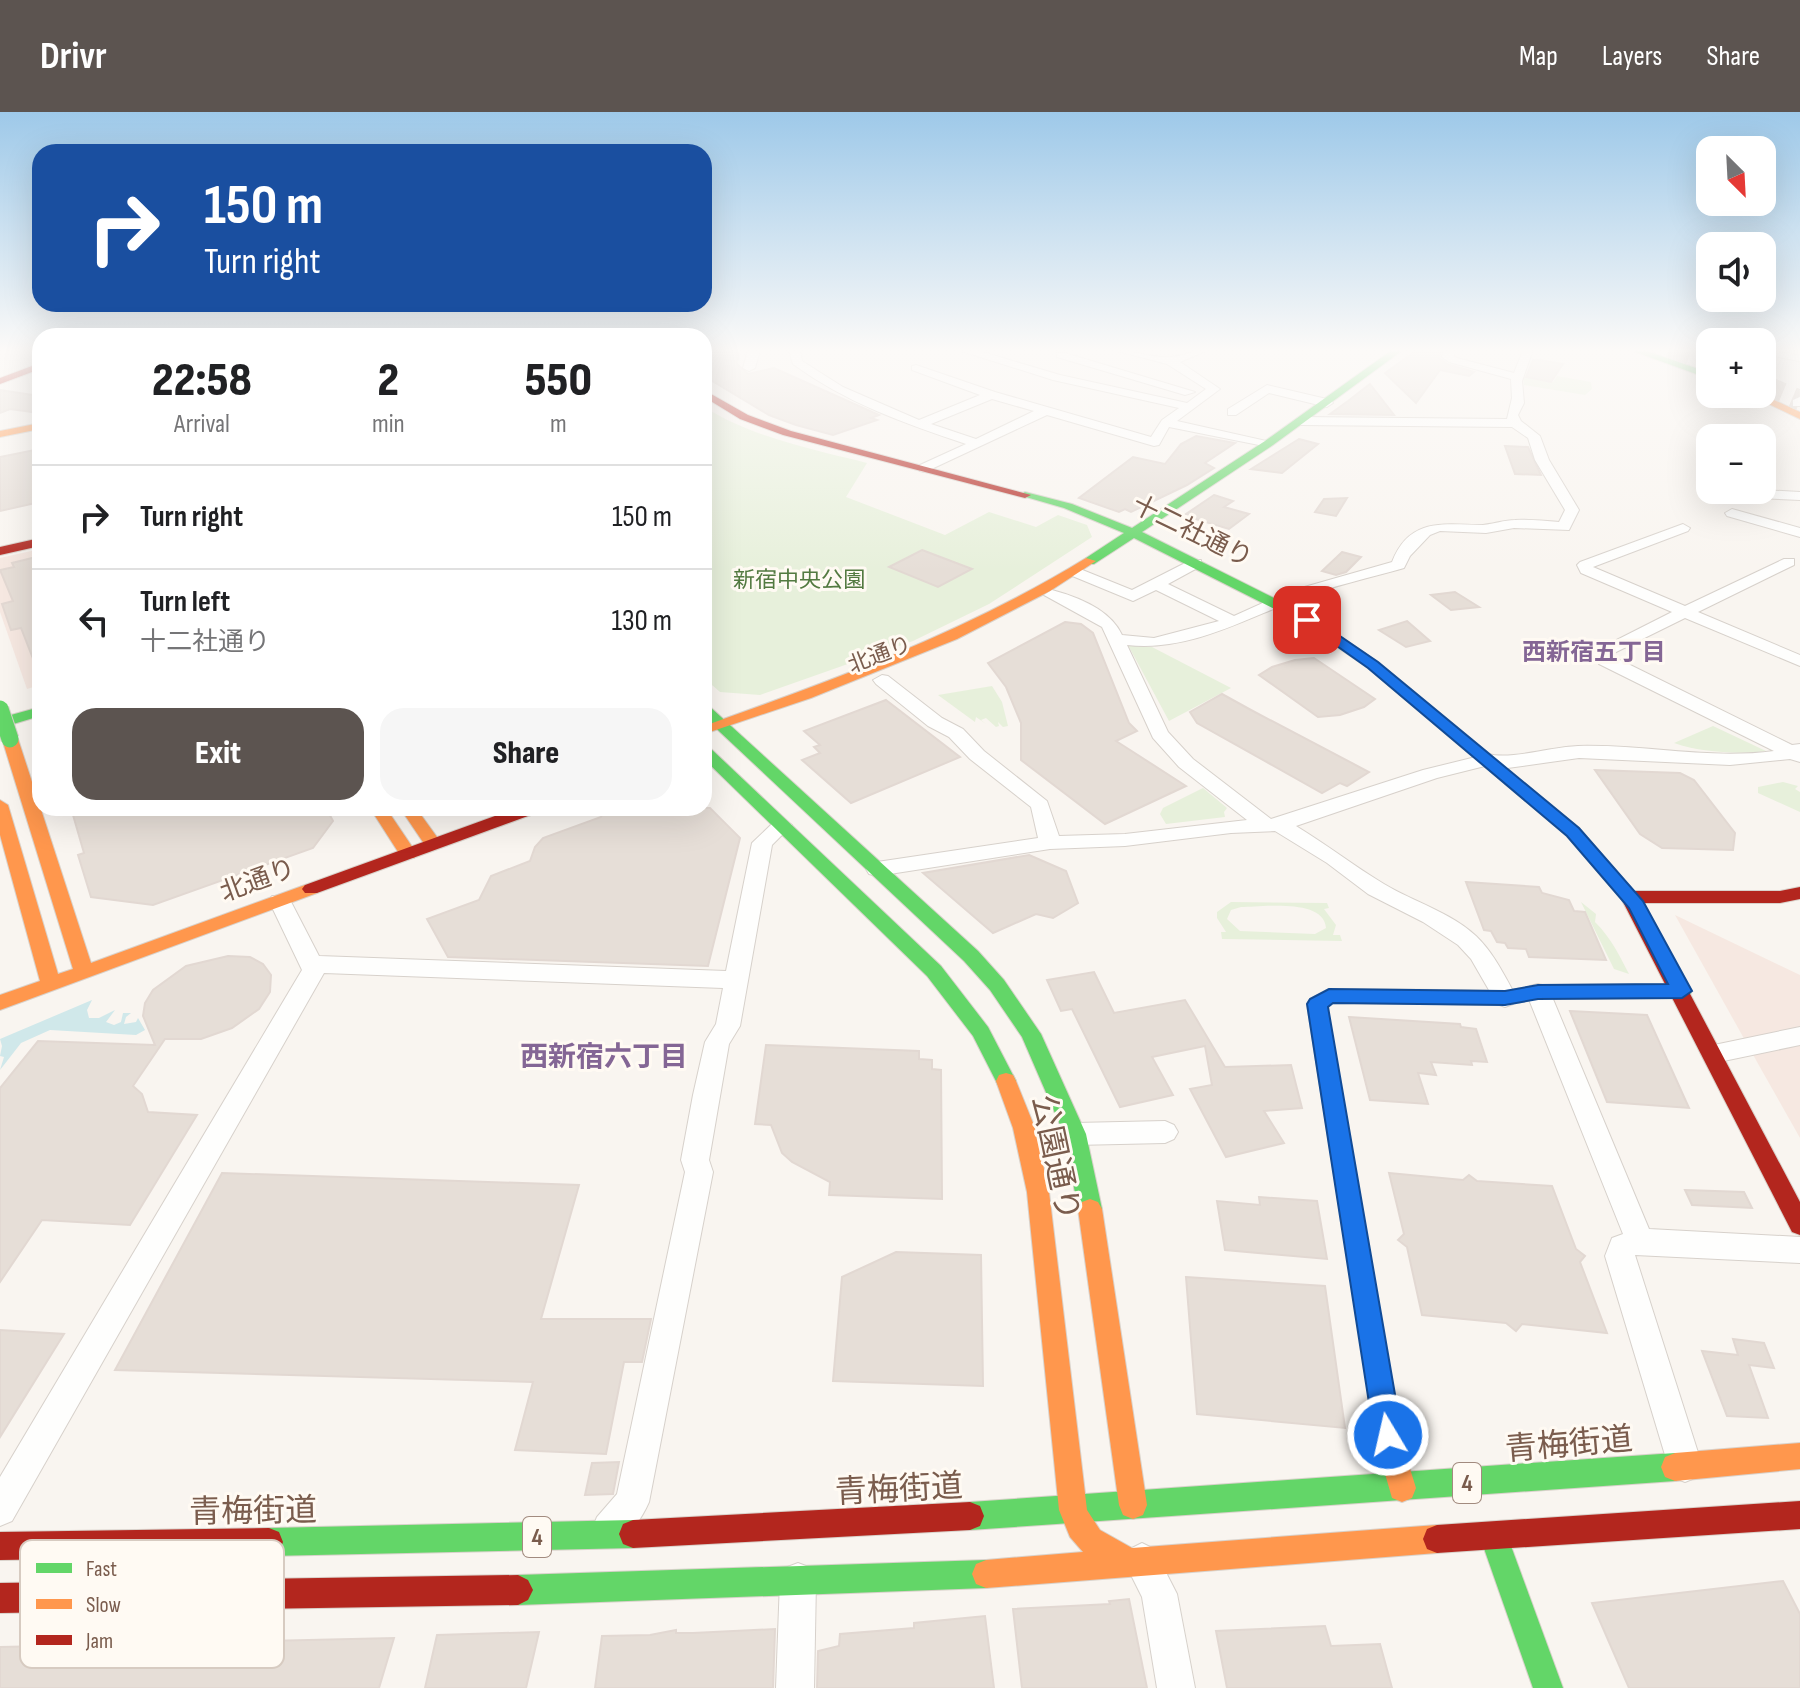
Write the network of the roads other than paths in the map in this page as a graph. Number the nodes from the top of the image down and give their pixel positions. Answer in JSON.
{"nodes":[{"id":1,"x":1166,"y":423,"type":"edge"},
{"id":2,"x":1515,"y":423,"type":"edge"},
{"id":3,"x":759,"y":424,"type":"edge"},
{"id":4,"x":919,"y":424,"type":"edge"},
{"id":5,"x":1020,"y":424,"type":"edge"},
{"id":6,"x":1089,"y":424,"type":"edge"},
{"id":7,"x":1169,"y":424,"type":"edge"},
{"id":8,"x":1297,"y":424,"type":"edge"},
{"id":9,"x":32,"y":428,"type":"edge"},
{"id":10,"x":0,"y":434,"type":"edge"},
{"id":11,"x":1269,"y":443,"type":"junction"},
{"id":12,"x":979,"y":444,"type":"junction"},
{"id":13,"x":925,"y":468,"type":"junction"},
{"id":14,"x":1776,"y":494,"type":"edge"},
{"id":15,"x":1800,"y":496,"type":"edge"},
{"id":16,"x":1757,"y":504,"type":"edge"},
{"id":17,"x":1683,"y":528,"type":"dead end"},
{"id":18,"x":1134,"y":533,"type":"junction"},
{"id":19,"x":1800,"y":533,"type":"edge"},
{"id":20,"x":32,"y":536,"type":"edge"},
{"id":21,"x":0,"y":543,"type":"edge"},
{"id":22,"x":32,"y":544,"type":"edge"},
{"id":23,"x":0,"y":551,"type":"edge"},
{"id":24,"x":1789,"y":562,"type":"dead end"},
{"id":25,"x":1196,"y":563,"type":"junction"},
{"id":26,"x":1075,"y":572,"type":"junction"},
{"id":27,"x":1154,"y":583,"type":"junction"},
{"id":28,"x":1055,"y":589,"type":"junction"},
{"id":29,"x":1277,"y":602,"type":"junction"},
{"id":30,"x":1685,"y":612,"type":"junction"},
{"id":31,"x":1234,"y":622,"type":"junction"},
{"id":32,"x":1116,"y":639,"type":"junction"},
{"id":33,"x":1800,"y":661,"type":"edge"},
{"id":34,"x":882,"y":680,"type":"junction"},
{"id":35,"x":32,"y":704,"type":"edge"},
{"id":36,"x":0,"y":711,"type":"edge"},
{"id":37,"x":32,"y":713,"type":"edge"},
{"id":38,"x":0,"y":723,"type":"edge"},
{"id":39,"x":719,"y":730,"type":"edge"},
{"id":40,"x":1798,"y":752,"type":"edge"},
{"id":41,"x":712,"y":756,"type":"edge"},
{"id":42,"x":1491,"y":762,"type":"junction"},
{"id":43,"x":0,"y":805,"type":"edge"},
{"id":44,"x":32,"y":808,"type":"edge"},
{"id":45,"x":35,"y":816,"type":"edge"},
{"id":46,"x":383,"y":816,"type":"edge"},
{"id":47,"x":414,"y":816,"type":"edge"},
{"id":48,"x":474,"y":816,"type":"edge"},
{"id":49,"x":505,"y":816,"type":"edge"},
{"id":50,"x":782,"y":825,"type":"junction"},
{"id":51,"x":1273,"y":825,"type":"junction"},
{"id":52,"x":429,"y":838,"type":"junction"},
{"id":53,"x":1050,"y":843,"type":"junction"},
{"id":54,"x":404,"y":847,"type":"junction"},
{"id":55,"x":877,"y":869,"type":"junction"},
{"id":56,"x":1800,"y":893,"type":"edge"},
{"id":57,"x":1631,"y":897,"type":"junction"},
{"id":58,"x":280,"y":901,"type":"junction"},
{"id":59,"x":82,"y":964,"type":"junction"},
{"id":60,"x":311,"y":964,"type":"junction"},
{"id":61,"x":49,"y":976,"type":"junction"},
{"id":62,"x":736,"y":980,"type":"junction"},
{"id":63,"x":0,"y":985,"type":"edge"},
{"id":64,"x":1682,"y":991,"type":"junction"},
{"id":65,"x":1538,"y":992,"type":"junction"},
{"id":66,"x":1505,"y":998,"type":"junction"},
{"id":67,"x":0,"y":1003,"type":"edge"},
{"id":68,"x":1800,"y":1036,"type":"edge"},
{"id":69,"x":1714,"y":1054,"type":"junction"},
{"id":70,"x":1165,"y":1132,"type":"dead end"},
{"id":71,"x":1075,"y":1134,"type":"junction"},
{"id":72,"x":1790,"y":1182,"type":"edge"},
{"id":73,"x":1800,"y":1225,"type":"edge"},
{"id":74,"x":1640,"y":1241,"type":"junction"},
{"id":75,"x":1800,"y":1250,"type":"edge"},
{"id":76,"x":1800,"y":1456,"type":"edge"},
{"id":77,"x":1685,"y":1465,"type":"junction"},
{"id":78,"x":1402,"y":1488,"type":"junction"},
{"id":79,"x":0,"y":1509,"type":"edge"},
{"id":80,"x":1073,"y":1510,"type":"junction"},
{"id":81,"x":1134,"y":1512,"type":"junction"},
{"id":82,"x":1800,"y":1515,"type":"edge"},
{"id":83,"x":604,"y":1536,"type":"junction"},
{"id":84,"x":1494,"y":1537,"type":"junction"},
{"id":85,"x":284,"y":1541,"type":"edge"},
{"id":86,"x":0,"y":1546,"type":"edge"},
{"id":87,"x":20,"y":1546,"type":"edge"},
{"id":88,"x":1140,"y":1553,"type":"junction"},
{"id":89,"x":798,"y":1581,"type":"junction"},
{"id":90,"x":284,"y":1594,"type":"edge"},
{"id":91,"x":0,"y":1598,"type":"edge"},
{"id":92,"x":20,"y":1598,"type":"edge"},
{"id":93,"x":795,"y":1688,"type":"edge"},
{"id":94,"x":1176,"y":1688,"type":"edge"},
{"id":95,"x":1548,"y":1688,"type":"edge"}],
"edges":[{"from":1,"to":6,"type":"street"},
{"from":2,"to":29,"type":"street"},
{"from":3,"to":13,"type":"main road","name":"十二社通り"},
{"from":4,"to":12,"type":"street"},
{"from":5,"to":12,"type":"street"},
{"from":7,"to":11,"type":"street"},
{"from":8,"to":11,"type":"main road","name":"北通り"},
{"from":9,"to":10,"type":"main road"},
{"from":11,"to":18,"type":"main road","name":"北通り"},
{"from":12,"to":13,"type":"street"},
{"from":13,"to":18,"type":"main road","name":"十二社通り"},
{"from":14,"to":15,"type":"street"},
{"from":16,"to":19,"type":"street"},
{"from":17,"to":30,"type":"street"},
{"from":18,"to":25,"type":"main road","name":"十二社通り"},
{"from":18,"to":26,"type":"main road","name":"北通り"},
{"from":20,"to":21,"type":"main road"},
{"from":22,"to":23,"type":"main road"},
{"from":24,"to":30,"type":"street"},
{"from":25,"to":27,"type":"street"},
{"from":25,"to":29,"type":"main road","name":"十二社通り"},
{"from":26,"to":27,"type":"street"},
{"from":26,"to":28,"type":"main road","name":"北通り"},
{"from":27,"to":31,"type":"street"},
{"from":28,"to":32,"type":"street"},
{"from":28,"to":34,"type":"main road","name":"北通り"},
{"from":28,"to":39,"type":"main road","name":"北通り"},
{"from":29,"to":31,"type":"street"},
{"from":29,"to":42,"type":"main road","name":"十二社通り"},
{"from":30,"to":33,"type":"street"},
{"from":30,"to":40,"type":"street"},
{"from":31,"to":32,"type":"street"},
{"from":32,"to":51,"type":"street"},
{"from":34,"to":39,"type":"main road","name":"北通り"},
{"from":34,"to":53,"type":"street"},
{"from":35,"to":36,"type":"main road"},
{"from":36,"to":44,"type":"main road","bridge":true},
{"from":37,"to":38,"type":"main road"},
{"from":39,"to":55,"type":"main road","name":"公園通り"},
{"from":40,"to":42,"type":"street"},
{"from":41,"to":50,"type":"main road","name":"公園通り"},
{"from":42,"to":51,"type":"street"},
{"from":42,"to":57,"type":"main road","name":"十二社通り"},
{"from":43,"to":61,"type":"main road"},
{"from":45,"to":59,"type":"main road","bridge":true},
{"from":46,"to":54,"type":"main road"},
{"from":47,"to":52,"type":"main road"},
{"from":48,"to":52,"type":"main road","name":"北通り"},
{"from":49,"to":52,"type":"main road","name":"北通り"},
{"from":50,"to":62,"type":"street"},
{"from":50,"to":80,"type":"main road","name":"公園通り"},
{"from":51,"to":53,"type":"street"},
{"from":51,"to":66,"type":"street"},
{"from":52,"to":54,"type":"main road","name":"北通り"},
{"from":53,"to":55,"type":"street"},
{"from":54,"to":58,"type":"main road","name":"北通り"},
{"from":54,"to":59,"type":"main road","name":"北通り"},
{"from":55,"to":71,"type":"main road","name":"公園通り"},
{"from":56,"to":57,"type":"main road"},
{"from":57,"to":64,"type":"main road","name":"十二社通り"},
{"from":58,"to":59,"type":"main road","name":"北通り"},
{"from":58,"to":60,"type":"street"},
{"from":59,"to":61,"type":"main road","name":"北通り"},
{"from":60,"to":62,"type":"street"},
{"from":60,"to":79,"type":"street"},
{"from":61,"to":63,"type":"main road","name":"北通り"},
{"from":61,"to":67,"type":"main road","name":"北通り"},
{"from":62,"to":83,"type":"street"},
{"from":64,"to":65,"type":"main road"},
{"from":64,"to":69,"type":"main road","name":"十二社通り"},
{"from":65,"to":66,"type":"main road"},
{"from":65,"to":74,"type":"street"},
{"from":66,"to":78,"type":"main road"},
{"from":68,"to":69,"type":"street"},
{"from":69,"to":72,"type":"main road","name":"十二社通り"},
{"from":70,"to":71,"type":"street"},
{"from":71,"to":81,"type":"main road","name":"公園通り"},
{"from":72,"to":73,"type":"main road","name":"十二社通り"},
{"from":74,"to":75,"type":"street"},
{"from":74,"to":77,"type":"street"},
{"from":76,"to":77,"type":"main road","name":"青梅街道","number":"4"},
{"from":77,"to":78,"type":"main road","name":"青梅街道","number":"4"},
{"from":78,"to":81,"type":"main road","name":"青梅街道","number":"4"},
{"from":80,"to":81,"type":"main road","name":"青梅街道","number":"4"},
{"from":80,"to":83,"type":"main road","name":"青梅街道","number":"4"},
{"from":80,"to":88,"type":"main road","name":"公園通り"},
{"from":82,"to":84,"type":"main road","number":"4"},
{"from":83,"to":85,"type":"main road","name":"青梅街道","number":"4"},
{"from":84,"to":88,"type":"main road","number":"4"},
{"from":84,"to":95,"type":"main road"},
{"from":86,"to":87,"type":"main road","name":"青梅街道","number":"4"},
{"from":88,"to":89,"type":"main road","number":"4"},
{"from":88,"to":94,"type":"street"},
{"from":89,"to":90,"type":"main road","number":"4"},
{"from":89,"to":93,"type":"street"},
{"from":91,"to":92,"type":"main road","number":"4"}]}
